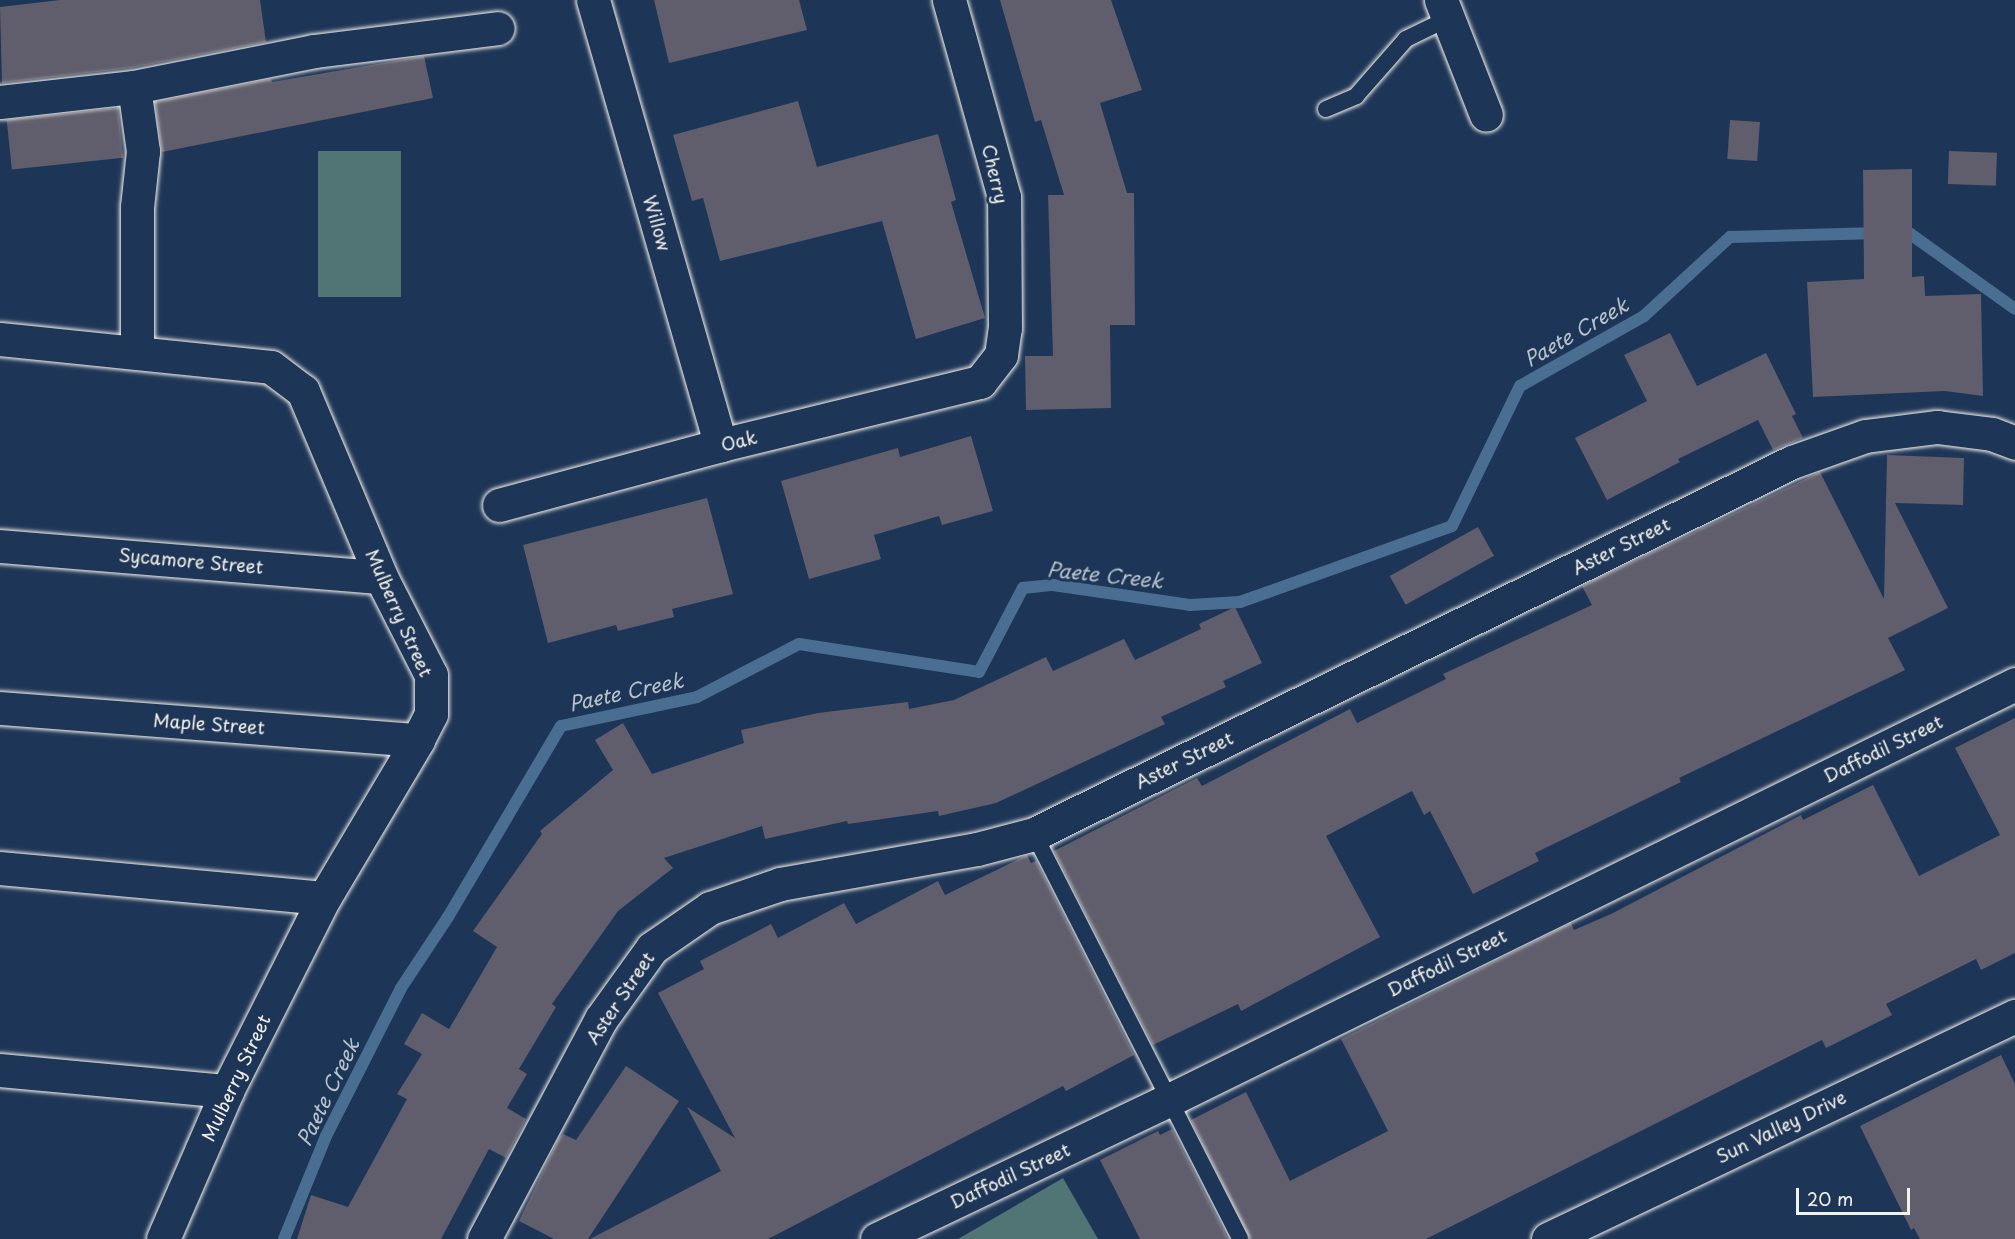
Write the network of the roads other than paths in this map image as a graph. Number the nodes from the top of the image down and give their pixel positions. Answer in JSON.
{"nodes":[{"id":1,"x":593,"y":0,"type":"edge"},
{"id":2,"x":949,"y":0,"type":"edge"},
{"id":3,"x":1444,"y":9,"type":"edge"},
{"id":4,"x":498,"y":28,"type":"dead end"},
{"id":5,"x":134,"y":87,"type":"junction"},
{"id":6,"x":0,"y":102,"type":"edge"},
{"id":7,"x":1326,"y":109,"type":"dead end"},
{"id":8,"x":1485,"y":115,"type":"dead end"},
{"id":9,"x":0,"y":339,"type":"edge"},
{"id":10,"x":137,"y":351,"type":"junction"},
{"id":11,"x":980,"y":382,"type":"joint"},
{"id":12,"x":2015,"y":443,"type":"edge"},
{"id":13,"x":721,"y":445,"type":"junction"},
{"id":14,"x":499,"y":505,"type":"dead end"},
{"id":15,"x":0,"y":546,"type":"edge"},
{"id":16,"x":381,"y":577,"type":"junction"},
{"id":17,"x":2015,"y":684,"type":"edge"},
{"id":18,"x":0,"y":708,"type":"edge"},
{"id":19,"x":418,"y":740,"type":"junction"},
{"id":20,"x":1034,"y":834,"type":"junction"},
{"id":21,"x":0,"y":868,"type":"edge"},
{"id":22,"x":324,"y":898,"type":"junction"},
{"id":23,"x":2015,"y":1016,"type":"edge"},
{"id":24,"x":0,"y":1070,"type":"edge"},
{"id":25,"x":227,"y":1090,"type":"junction"},
{"id":26,"x":1169,"y":1100,"type":"junction"},
{"id":27,"x":163,"y":1239,"type":"edge"},
{"id":28,"x":484,"y":1239,"type":"edge"},
{"id":29,"x":877,"y":1239,"type":"edge"},
{"id":30,"x":1240,"y":1239,"type":"edge"},
{"id":31,"x":1548,"y":1239,"type":"edge"}],
"edges":[{"from":1,"to":13,"type":"street","name":"Willow"},
{"from":2,"to":11,"type":"street","name":"Cherry"},
{"from":3,"to":7,"type":"lane"},
{"from":3,"to":8,"type":"street"},
{"from":4,"to":5,"type":"street"},
{"from":5,"to":6,"type":"street"},
{"from":5,"to":10,"type":"street"},
{"from":9,"to":10,"type":"street","name":"Mulberry Street"},
{"from":10,"to":16,"type":"street","name":"Mulberry Street"},
{"from":11,"to":13,"type":"street","name":"Oak"},
{"from":12,"to":20,"type":"street","name":"Aster Street"},
{"from":13,"to":14,"type":"street","name":"Oak"},
{"from":15,"to":16,"type":"street","name":"Sycamore Street"},
{"from":16,"to":19,"type":"street","name":"Mulberry Street"},
{"from":17,"to":26,"type":"street","name":"Daffodil Street"},
{"from":18,"to":19,"type":"street","name":"Maple Street"},
{"from":19,"to":22,"type":"street","name":"Mulberry Street"},
{"from":20,"to":26,"type":"lane"},
{"from":20,"to":28,"type":"street","name":"Aster Street"},
{"from":21,"to":22,"type":"street"},
{"from":22,"to":25,"type":"street","name":"Mulberry Street"},
{"from":23,"to":31,"type":"street","name":"Sun Valley Drive"},
{"from":24,"to":25,"type":"street"},
{"from":25,"to":27,"type":"street","name":"Mulberry Street"},
{"from":26,"to":29,"type":"street","name":"Daffodil Street"},
{"from":26,"to":30,"type":"lane"}]}
